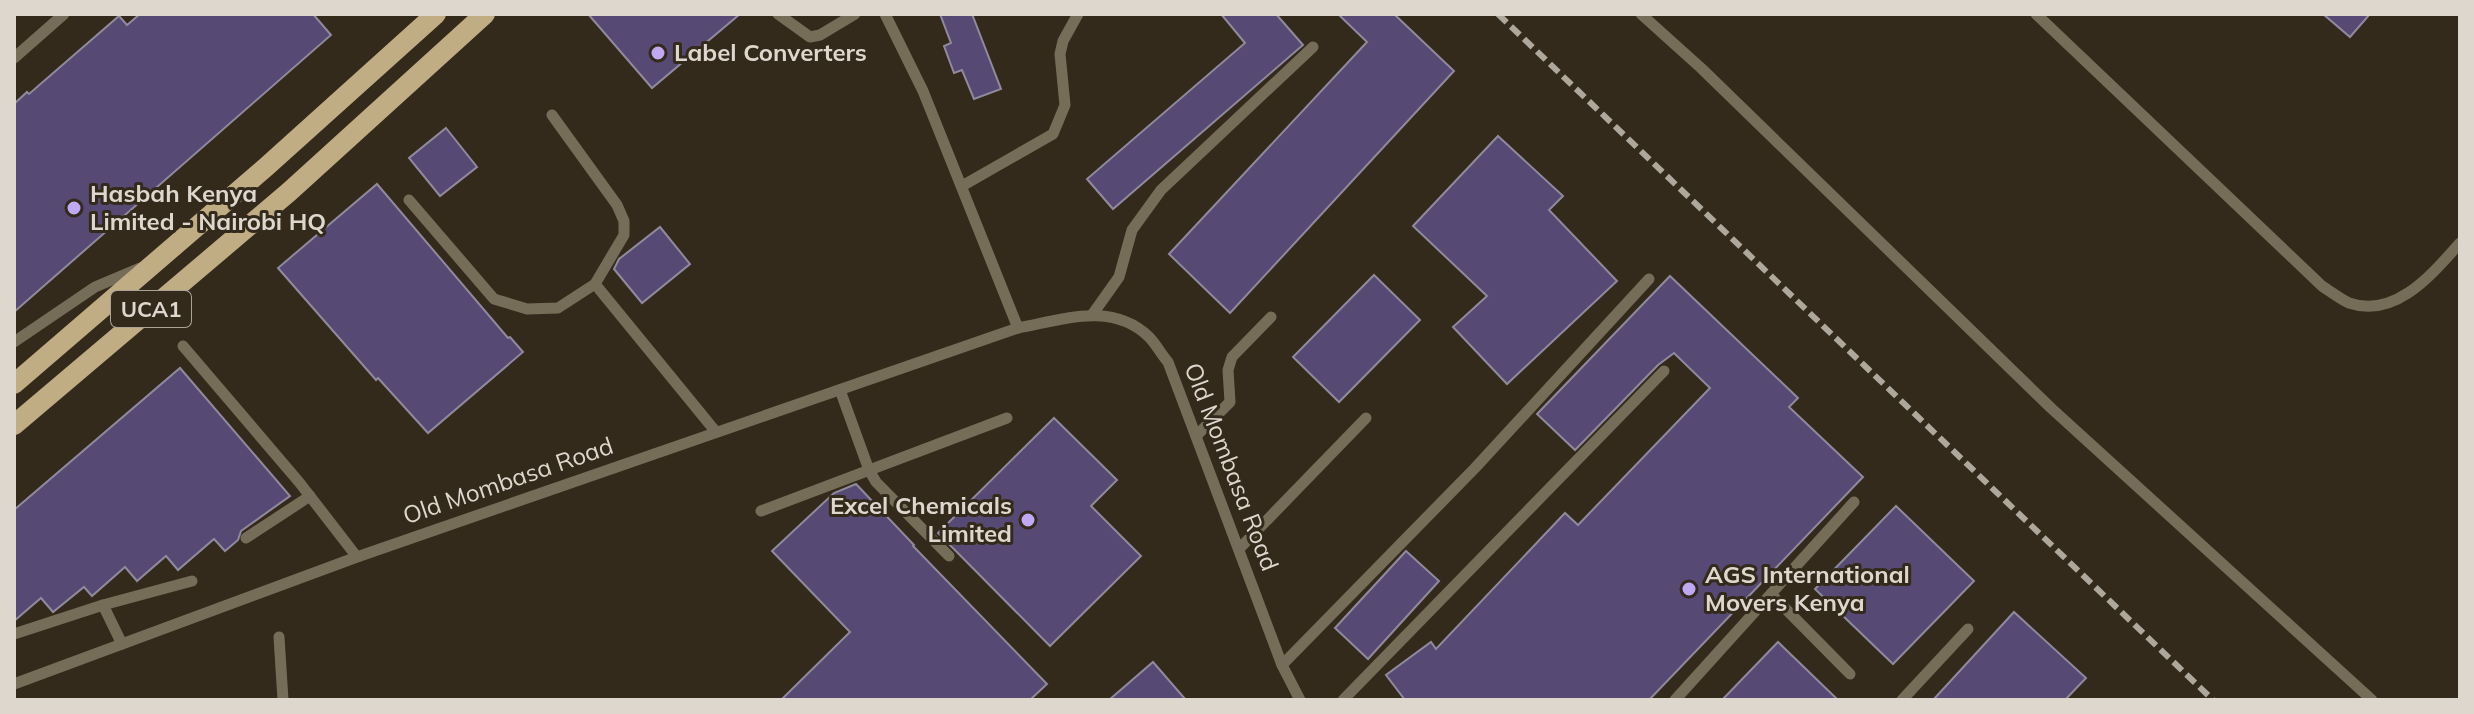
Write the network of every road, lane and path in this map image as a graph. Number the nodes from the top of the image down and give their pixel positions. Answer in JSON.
{"nodes":[{"id":1,"x":64,"y":14,"type":"edge"},
{"id":2,"x":436,"y":14,"type":"edge"},
{"id":3,"x":485,"y":14,"type":"edge"},
{"id":4,"x":778,"y":14,"type":"edge"},
{"id":5,"x":855,"y":14,"type":"edge"},
{"id":6,"x":885,"y":14,"type":"edge"},
{"id":7,"x":1078,"y":14,"type":"edge"},
{"id":8,"x":1641,"y":14,"type":"edge"},
{"id":9,"x":2036,"y":14,"type":"edge"},
{"id":10,"x":1313,"y":47,"type":"dead end"},
{"id":11,"x":14,"y":58,"type":"edge"},
{"id":12,"x":552,"y":115,"type":"dead end"},
{"id":13,"x":266,"y":167,"type":"junction"},
{"id":14,"x":962,"y":186,"type":"junction"},
{"id":15,"x":289,"y":192,"type":"junction"},
{"id":16,"x":409,"y":200,"type":"dead end"},
{"id":17,"x":2460,"y":243,"type":"edge"},
{"id":18,"x":160,"y":259,"type":"junction"},
{"id":19,"x":1649,"y":279,"type":"dead end"},
{"id":20,"x":595,"y":284,"type":"junction"},
{"id":21,"x":1092,"y":315,"type":"junction"},
{"id":22,"x":1271,"y":317,"type":"dead end"},
{"id":23,"x":1018,"y":328,"type":"junction"},
{"id":24,"x":14,"y":342,"type":"edge"},
{"id":25,"x":183,"y":346,"type":"dead end"},
{"id":26,"x":1664,"y":371,"type":"dead end"},
{"id":27,"x":14,"y":384,"type":"edge"},
{"id":28,"x":840,"y":390,"type":"junction"},
{"id":29,"x":1007,"y":418,"type":"dead end"},
{"id":30,"x":1366,"y":418,"type":"dead end"},
{"id":31,"x":14,"y":425,"type":"edge"},
{"id":32,"x":716,"y":432,"type":"junction"},
{"id":33,"x":1196,"y":436,"type":"junction"},
{"id":34,"x":869,"y":470,"type":"junction"},
{"id":35,"x":310,"y":496,"type":"junction"},
{"id":36,"x":1854,"y":502,"type":"dead end"},
{"id":37,"x":761,"y":511,"type":"dead end"},
{"id":38,"x":246,"y":538,"type":"dead end"},
{"id":39,"x":1239,"y":549,"type":"junction"},
{"id":40,"x":949,"y":556,"type":"dead end"},
{"id":41,"x":357,"y":557,"type":"junction"},
{"id":42,"x":192,"y":581,"type":"dead end"},
{"id":43,"x":1771,"y":594,"type":"junction"},
{"id":44,"x":103,"y":605,"type":"junction"},
{"id":45,"x":1968,"y":629,"type":"dead end"},
{"id":46,"x":14,"y":634,"type":"edge"},
{"id":47,"x":279,"y":637,"type":"dead end"},
{"id":48,"x":122,"y":644,"type":"junction"},
{"id":49,"x":1282,"y":665,"type":"junction"},
{"id":50,"x":1850,"y":674,"type":"dead end"},
{"id":51,"x":14,"y":684,"type":"edge"},
{"id":52,"x":283,"y":700,"type":"edge"},
{"id":53,"x":1300,"y":700,"type":"edge"},
{"id":54,"x":1343,"y":700,"type":"edge"},
{"id":55,"x":1675,"y":700,"type":"edge"},
{"id":56,"x":1902,"y":700,"type":"edge"},
{"id":57,"x":2372,"y":700,"type":"edge"}],
"edges":[{"from":1,"to":11,"type":"lane"},
{"from":2,"to":13,"type":"main road","number":"UCA1"},
{"from":3,"to":15,"type":"main road","number":"UCA1"},
{"from":4,"to":5,"type":"lane"},
{"from":6,"to":14,"type":"lane"},
{"from":7,"to":14,"type":"lane"},
{"from":8,"to":57,"type":"lane"},
{"from":9,"to":17,"type":"lane"},
{"from":10,"to":21,"type":"lane"},
{"from":12,"to":20,"type":"lane"},
{"from":13,"to":15,"type":"main road"},
{"from":13,"to":18,"type":"main road","number":"UCA1"},
{"from":14,"to":23,"type":"lane"},
{"from":15,"to":31,"type":"main road","number":"UCA1"},
{"from":16,"to":20,"type":"lane"},
{"from":18,"to":24,"type":"lane"},
{"from":18,"to":27,"type":"main road","number":"UCA1"},
{"from":19,"to":49,"type":"lane"},
{"from":20,"to":32,"type":"lane"},
{"from":21,"to":23,"type":"lane","name":"Old Mombasa Road"},
{"from":21,"to":33,"type":"lane","name":"Old Mombasa Road"},
{"from":22,"to":33,"type":"lane"},
{"from":23,"to":28,"type":"lane","name":"Old Mombasa Road"},
{"from":25,"to":35,"type":"lane"},
{"from":26,"to":54,"type":"lane"},
{"from":28,"to":32,"type":"lane","name":"Old Mombasa Road"},
{"from":28,"to":34,"type":"lane"},
{"from":29,"to":34,"type":"lane"},
{"from":30,"to":39,"type":"lane"},
{"from":32,"to":41,"type":"lane","name":"Old Mombasa Road"},
{"from":33,"to":39,"type":"lane","name":"Old Mombasa Road"},
{"from":34,"to":37,"type":"lane"},
{"from":34,"to":40,"type":"lane"},
{"from":35,"to":38,"type":"lane"},
{"from":35,"to":41,"type":"lane"},
{"from":36,"to":43,"type":"lane"},
{"from":39,"to":49,"type":"lane","name":"Old Mombasa Road"},
{"from":41,"to":48,"type":"lane","name":"Old Mombasa Road"},
{"from":42,"to":44,"type":"lane"},
{"from":43,"to":50,"type":"lane"},
{"from":43,"to":55,"type":"lane"},
{"from":44,"to":46,"type":"lane"},
{"from":44,"to":48,"type":"lane"},
{"from":45,"to":56,"type":"lane"},
{"from":47,"to":52,"type":"lane"},
{"from":48,"to":51,"type":"lane","name":"Old Mombasa Road"},
{"from":49,"to":53,"type":"lane","name":"Old Mombasa Road"}]}
